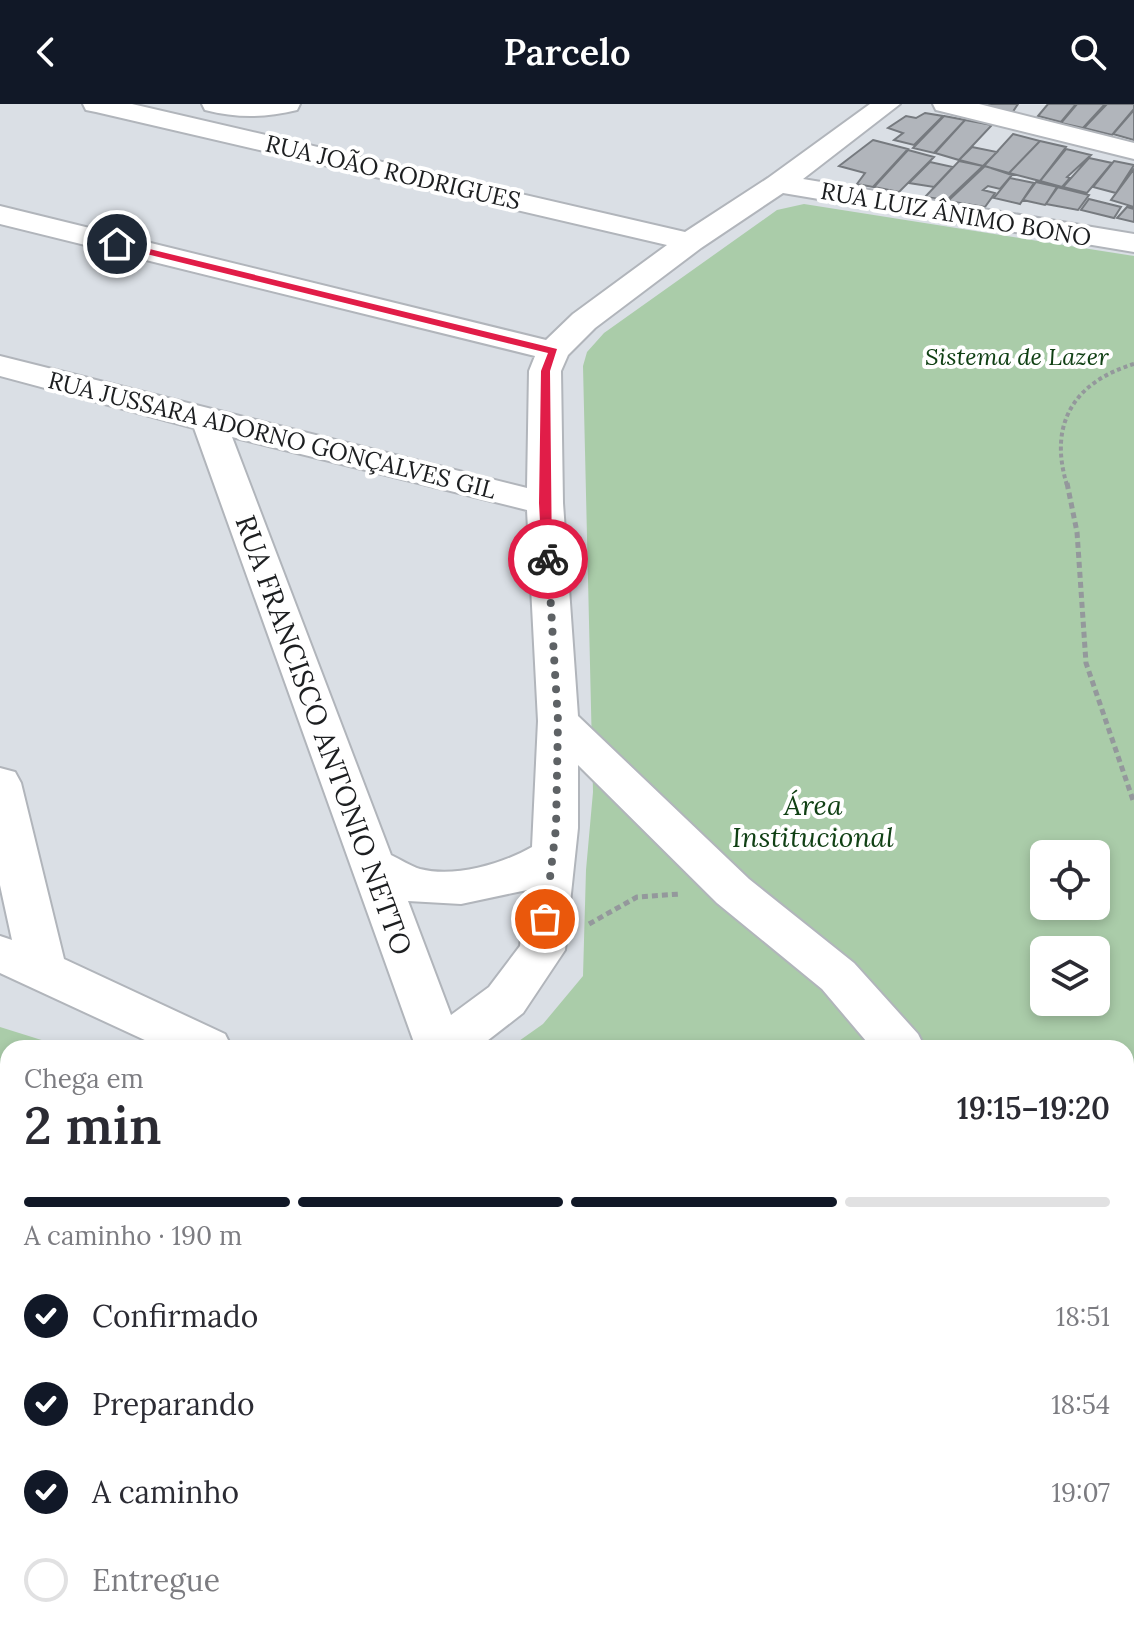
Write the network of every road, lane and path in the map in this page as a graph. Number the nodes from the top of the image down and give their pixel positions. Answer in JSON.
{"nodes":[{"id":1,"x":96,"y":104,"type":"edge"},
{"id":2,"x":289,"y":104,"type":"edge"},
{"id":3,"x":887,"y":104,"type":"edge"},
{"id":4,"x":946,"y":104,"type":"edge"},
{"id":5,"x":202,"y":111,"type":"edge"},
{"id":6,"x":277,"y":141,"type":"junction"},
{"id":7,"x":1134,"y":151,"type":"edge"},
{"id":8,"x":778,"y":184,"type":"junction"},
{"id":9,"x":0,"y":215,"type":"edge"},
{"id":10,"x":690,"y":242,"type":"junction"},
{"id":11,"x":1134,"y":243,"type":"edge"},
{"id":12,"x":553,"y":351,"type":"junction"},
{"id":13,"x":1134,"y":364,"type":"edge"},
{"id":14,"x":0,"y":366,"type":"edge"},
{"id":15,"x":209,"y":421,"type":"junction"},
{"id":16,"x":308,"y":445,"type":"junction"},
{"id":17,"x":235,"y":494,"type":"junction"},
{"id":18,"x":545,"y":503,"type":"junction"},
{"id":19,"x":558,"y":721,"type":"junction"},
{"id":20,"x":1134,"y":803,"type":"edge"},
{"id":21,"x":2,"y":808,"type":"edge"},
{"id":22,"x":551,"y":857,"type":"junction"},
{"id":23,"x":374,"y":866,"type":"junction"},
{"id":24,"x":733,"y":891,"type":"junction"},
{"id":25,"x":542,"y":950,"type":"junction"},
{"id":26,"x":0,"y":954,"type":"edge"},
{"id":27,"x":45,"y":971,"type":"junction"},
{"id":28,"x":191,"y":1040,"type":"edge"},
{"id":29,"x":438,"y":1040,"type":"edge"},
{"id":30,"x":452,"y":1040,"type":"edge"},
{"id":31,"x":894,"y":1040,"type":"edge"}],
"edges":[{"from":1,"to":5,"type":"street","name":"RUA JOÃO RODRIGUES"},
{"from":2,"to":5,"type":"street"},
{"from":2,"to":6,"type":"street"},
{"from":3,"to":8,"type":"street"},
{"from":4,"to":7,"type":"street"},
{"from":5,"to":6,"type":"street"},
{"from":5,"to":6,"type":"street","name":"RUA JOÃO RODRIGUES"},
{"from":6,"to":10,"type":"street","name":"RUA JOÃO RODRIGUES"},
{"from":8,"to":10,"type":"street"},
{"from":8,"to":11,"type":"street","name":"RUA LUIZ ÂNIMO BONO"},
{"from":9,"to":12,"type":"street"},
{"from":10,"to":12,"type":"street"},
{"from":12,"to":18,"type":"street"},
{"from":13,"to":20,"type":"path"},
{"from":14,"to":15,"type":"street","name":"RUA JUSSARA ADORNO GONÇALVES GIL"},
{"from":15,"to":16,"type":"street","name":"RUA JUSSARA ADORNO GONÇALVES GIL"},
{"from":15,"to":17,"type":"street","name":"RUA FRANCISCO ANTONIO NETTO"},
{"from":16,"to":17,"type":"street"},
{"from":16,"to":18,"type":"street","name":"RUA JUSSARA ADORNO GONÇALVES GIL"},
{"from":17,"to":23,"type":"street","name":"RUA FRANCISCO ANTONIO NETTO"},
{"from":18,"to":19,"type":"street"},
{"from":19,"to":22,"type":"street"},
{"from":19,"to":24,"type":"street"},
{"from":21,"to":27,"type":"street"},
{"from":22,"to":23,"type":"street"},
{"from":22,"to":25,"type":"street"},
{"from":23,"to":29,"type":"street","name":"RUA FRANCISCO ANTONIO NETTO"},
{"from":24,"to":25,"type":"path"},
{"from":24,"to":31,"type":"street"},
{"from":25,"to":30,"type":"street"},
{"from":26,"to":27,"type":"street"},
{"from":27,"to":28,"type":"street"}]}
